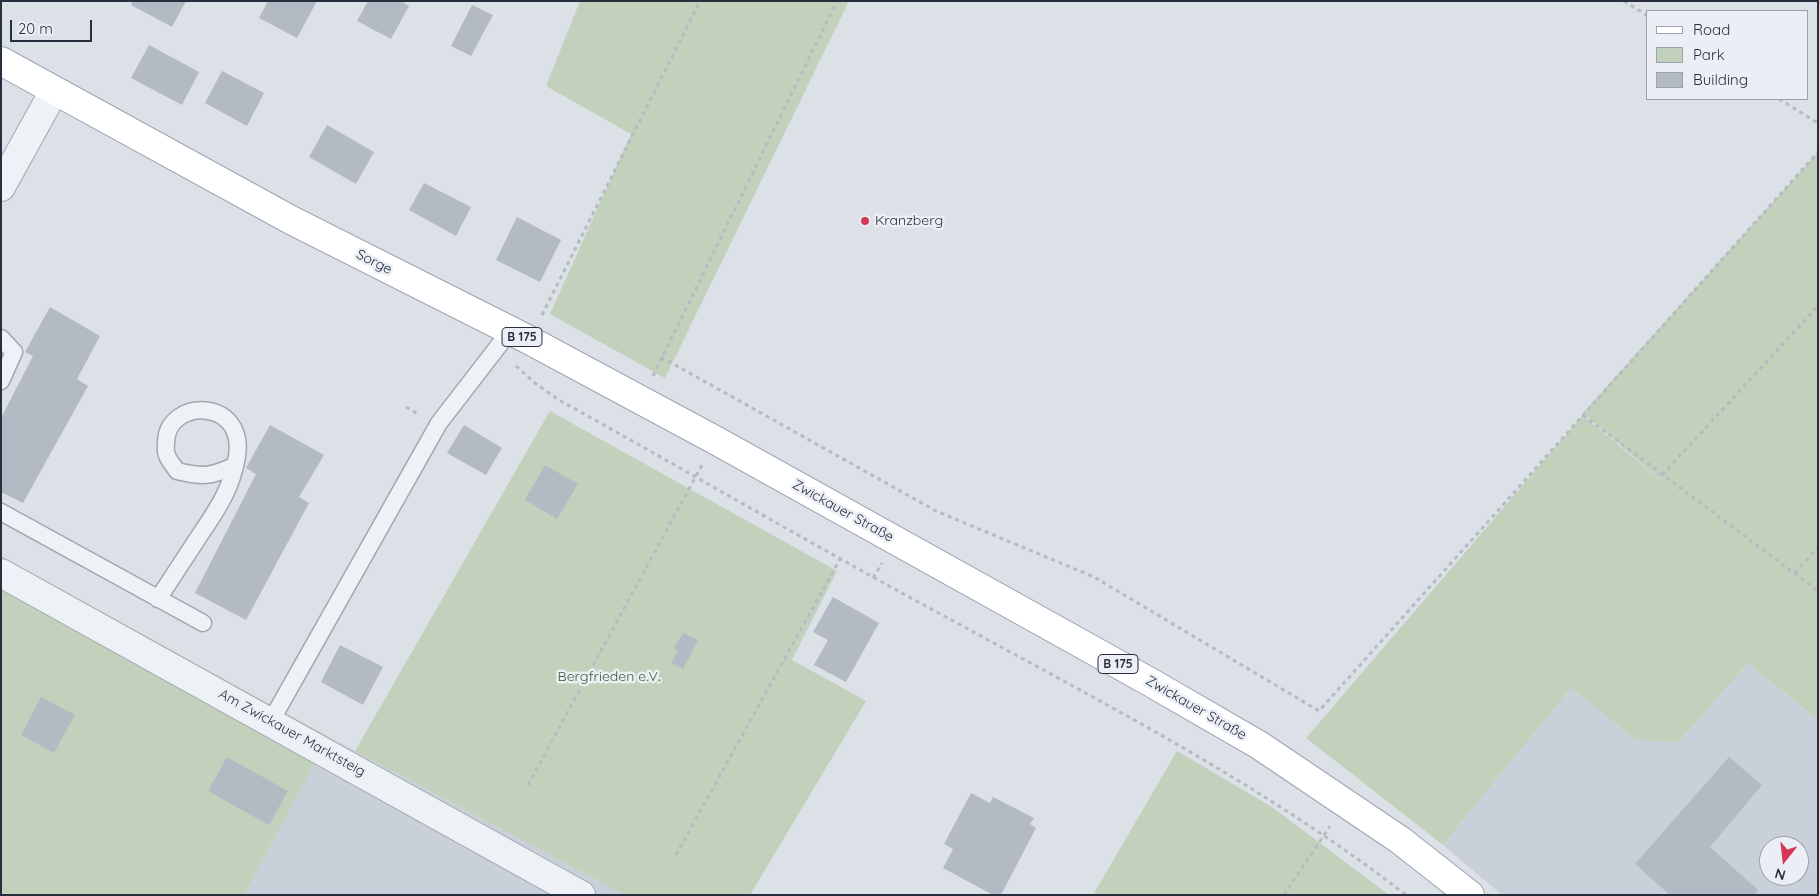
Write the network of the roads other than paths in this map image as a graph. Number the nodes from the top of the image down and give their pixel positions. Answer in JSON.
{"nodes":[{"id":1,"x":1,"y":61,"type":"edge"},
{"id":2,"x":54,"y":91,"type":"junction"},
{"id":3,"x":1,"y":187,"type":"edge"},
{"id":4,"x":1,"y":338,"type":"edge"},
{"id":5,"x":512,"y":339,"type":"junction"},
{"id":6,"x":1,"y":381,"type":"edge"},
{"id":7,"x":749,"y":459,"type":"joint"},
{"id":8,"x":234,"y":466,"type":"junction"},
{"id":9,"x":1,"y":512,"type":"edge"},
{"id":10,"x":1,"y":573,"type":"edge"},
{"id":11,"x":158,"y":599,"type":"junction"},
{"id":12,"x":203,"y":623,"type":"dead end"},
{"id":13,"x":271,"y":721,"type":"junction"},
{"id":14,"x":581,"y":895,"type":"edge"},
{"id":15,"x":1470,"y":895,"type":"edge"}],
"edges":[{"from":1,"to":2,"type":"main road","name":"Sorge","number":"B 175"},
{"from":2,"to":3,"type":"street"},
{"from":2,"to":5,"type":"main road","name":"Sorge","number":"B 175"},
{"from":4,"to":6,"type":"lane"},
{"from":5,"to":7,"type":"main road","name":"Sorge","number":"B 175"},
{"from":5,"to":13,"type":"lane"},
{"from":7,"to":15,"type":"main road","name":"Zwickauer Straße","number":"B 175"},
{"from":8,"to":8,"type":"lane"},
{"from":8,"to":11,"type":"lane"},
{"from":9,"to":11,"type":"lane"},
{"from":10,"to":13,"type":"street","name":"Am Zwickauer Marktsteig"},
{"from":11,"to":12,"type":"lane"},
{"from":13,"to":14,"type":"street","name":"Am Zwickauer Marktsteig"}]}
